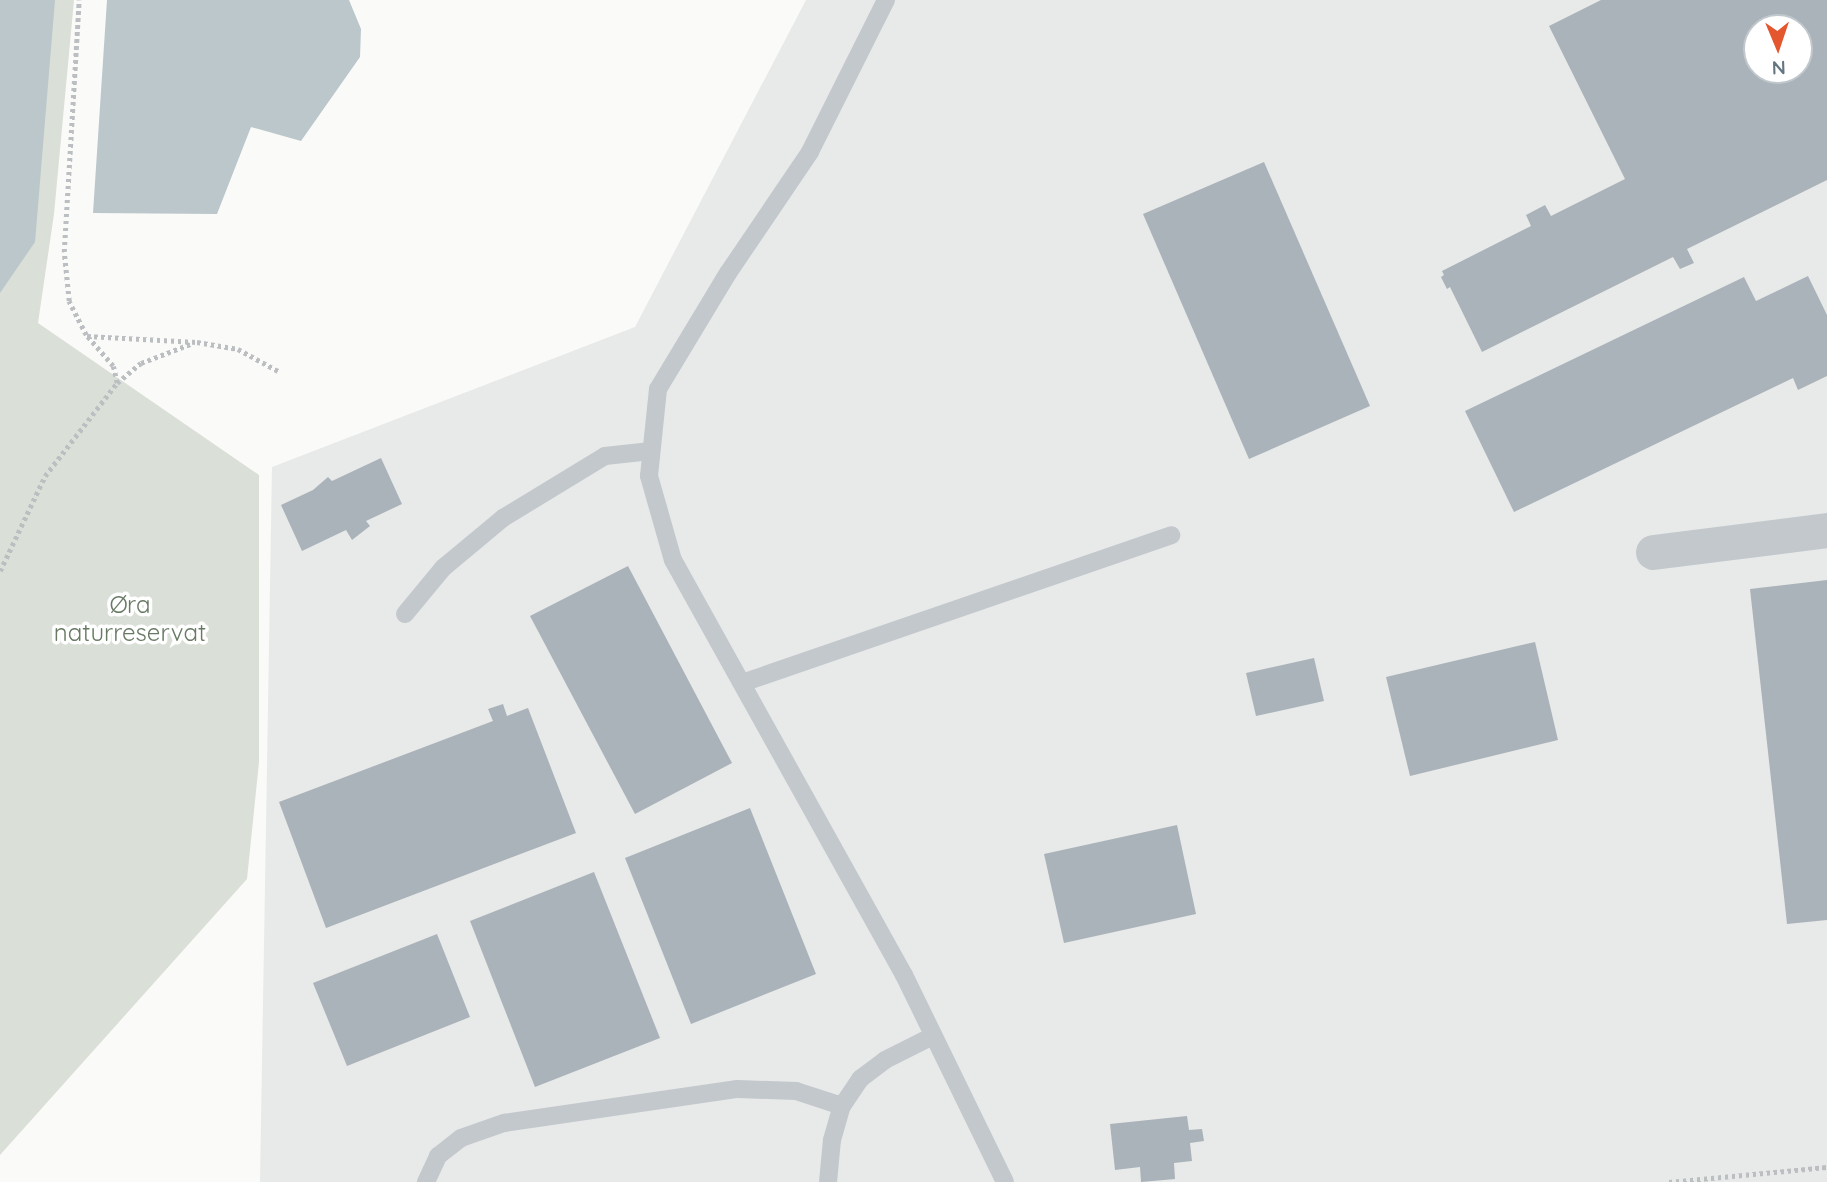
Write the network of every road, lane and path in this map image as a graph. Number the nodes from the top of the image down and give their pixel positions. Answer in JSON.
{"nodes":[{"id":1,"x":79,"y":0,"type":"edge"},
{"id":2,"x":886,"y":0,"type":"edge"},
{"id":3,"x":86,"y":335,"type":"junction"},
{"id":4,"x":197,"y":341,"type":"junction"},
{"id":5,"x":279,"y":372,"type":"dead end"},
{"id":6,"x":117,"y":383,"type":"junction"},
{"id":7,"x":651,"y":451,"type":"junction"},
{"id":8,"x":1827,"y":530,"type":"edge"},
{"id":9,"x":1171,"y":535,"type":"dead end"},
{"id":10,"x":1653,"y":552,"type":"dead end"},
{"id":11,"x":0,"y":571,"type":"edge"},
{"id":12,"x":405,"y":614,"type":"dead end"},
{"id":13,"x":742,"y":683,"type":"junction"},
{"id":14,"x":933,"y":1036,"type":"junction"},
{"id":15,"x":842,"y":1106,"type":"junction"},
{"id":16,"x":1827,"y":1167,"type":"edge"},
{"id":17,"x":426,"y":1182,"type":"edge"},
{"id":18,"x":828,"y":1182,"type":"edge"},
{"id":19,"x":1005,"y":1182,"type":"edge"},
{"id":20,"x":1669,"y":1182,"type":"edge"}],
"edges":[{"from":1,"to":3,"type":"path"},
{"from":2,"to":7,"type":"lane"},
{"from":3,"to":4,"type":"path"},
{"from":3,"to":6,"type":"path"},
{"from":4,"to":5,"type":"path"},
{"from":4,"to":6,"type":"path"},
{"from":6,"to":11,"type":"path"},
{"from":7,"to":12,"type":"lane"},
{"from":7,"to":13,"type":"lane"},
{"from":8,"to":10,"type":"street"},
{"from":9,"to":13,"type":"lane"},
{"from":13,"to":14,"type":"lane"},
{"from":14,"to":15,"type":"lane"},
{"from":14,"to":19,"type":"lane"},
{"from":15,"to":17,"type":"lane"},
{"from":15,"to":18,"type":"lane"},
{"from":16,"to":20,"type":"path"}]}
